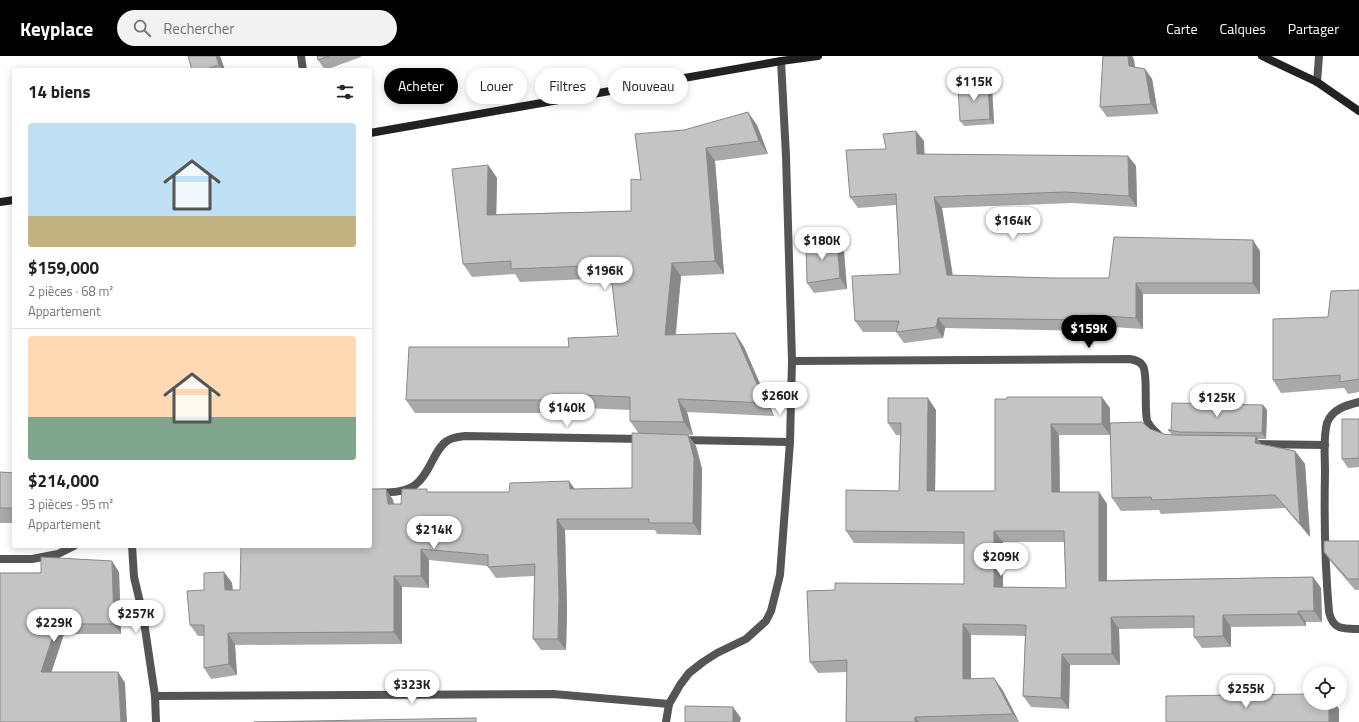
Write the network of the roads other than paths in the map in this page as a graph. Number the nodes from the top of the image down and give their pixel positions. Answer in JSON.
{"nodes":[{"id":1,"x":301,"y":56,"type":"edge"},
{"id":2,"x":816,"y":56,"type":"edge"},
{"id":3,"x":1262,"y":56,"type":"edge"},
{"id":4,"x":1319,"y":56,"type":"edge"},
{"id":5,"x":781,"y":61,"type":"junction"},
{"id":6,"x":303,"y":68,"type":"edge"},
{"id":7,"x":1317,"y":82,"type":"junction"},
{"id":8,"x":1359,"y":111,"type":"edge"},
{"id":9,"x":372,"y":132,"type":"edge"},
{"id":10,"x":12,"y":200,"type":"edge"},
{"id":11,"x":0,"y":202,"type":"edge"},
{"id":12,"x":792,"y":361,"type":"junction"},
{"id":13,"x":1359,"y":402,"type":"edge"},
{"id":14,"x":655,"y":439,"type":"edge"},
{"id":15,"x":671,"y":440,"type":"edge"},
{"id":16,"x":1168,"y":440,"type":"edge"},
{"id":17,"x":790,"y":442,"type":"junction"},
{"id":18,"x":1246,"y":444,"type":"edge"},
{"id":19,"x":1325,"y":445,"type":"junction"},
{"id":20,"x":372,"y":493,"type":"edge"},
{"id":21,"x":70,"y":548,"type":"edge"},
{"id":22,"x":132,"y":548,"type":"edge"},
{"id":23,"x":0,"y":559,"type":"edge"},
{"id":24,"x":1359,"y":629,"type":"edge"},
{"id":25,"x":155,"y":696,"type":"junction"},
{"id":26,"x":669,"y":704,"type":"junction"},
{"id":27,"x":156,"y":722,"type":"edge"},
{"id":28,"x":666,"y":722,"type":"edge"}],
"edges":[{"from":1,"to":6,"type":"street"},
{"from":2,"to":5,"type":"street"},
{"from":3,"to":7,"type":"street"},
{"from":4,"to":7,"type":"street"},
{"from":5,"to":9,"type":"street"},
{"from":5,"to":12,"type":"street"},
{"from":7,"to":8,"type":"street"},
{"from":10,"to":11,"type":"street"},
{"from":12,"to":16,"type":"street"},
{"from":12,"to":17,"type":"street"},
{"from":13,"to":19,"type":"street"},
{"from":14,"to":20,"type":"street"},
{"from":15,"to":17,"type":"street"},
{"from":17,"to":26,"type":"street"},
{"from":18,"to":19,"type":"street"},
{"from":19,"to":24,"type":"street"},
{"from":21,"to":23,"type":"street"},
{"from":22,"to":25,"type":"street"},
{"from":25,"to":26,"type":"street"},
{"from":25,"to":27,"type":"street"},
{"from":26,"to":28,"type":"street"}]}
